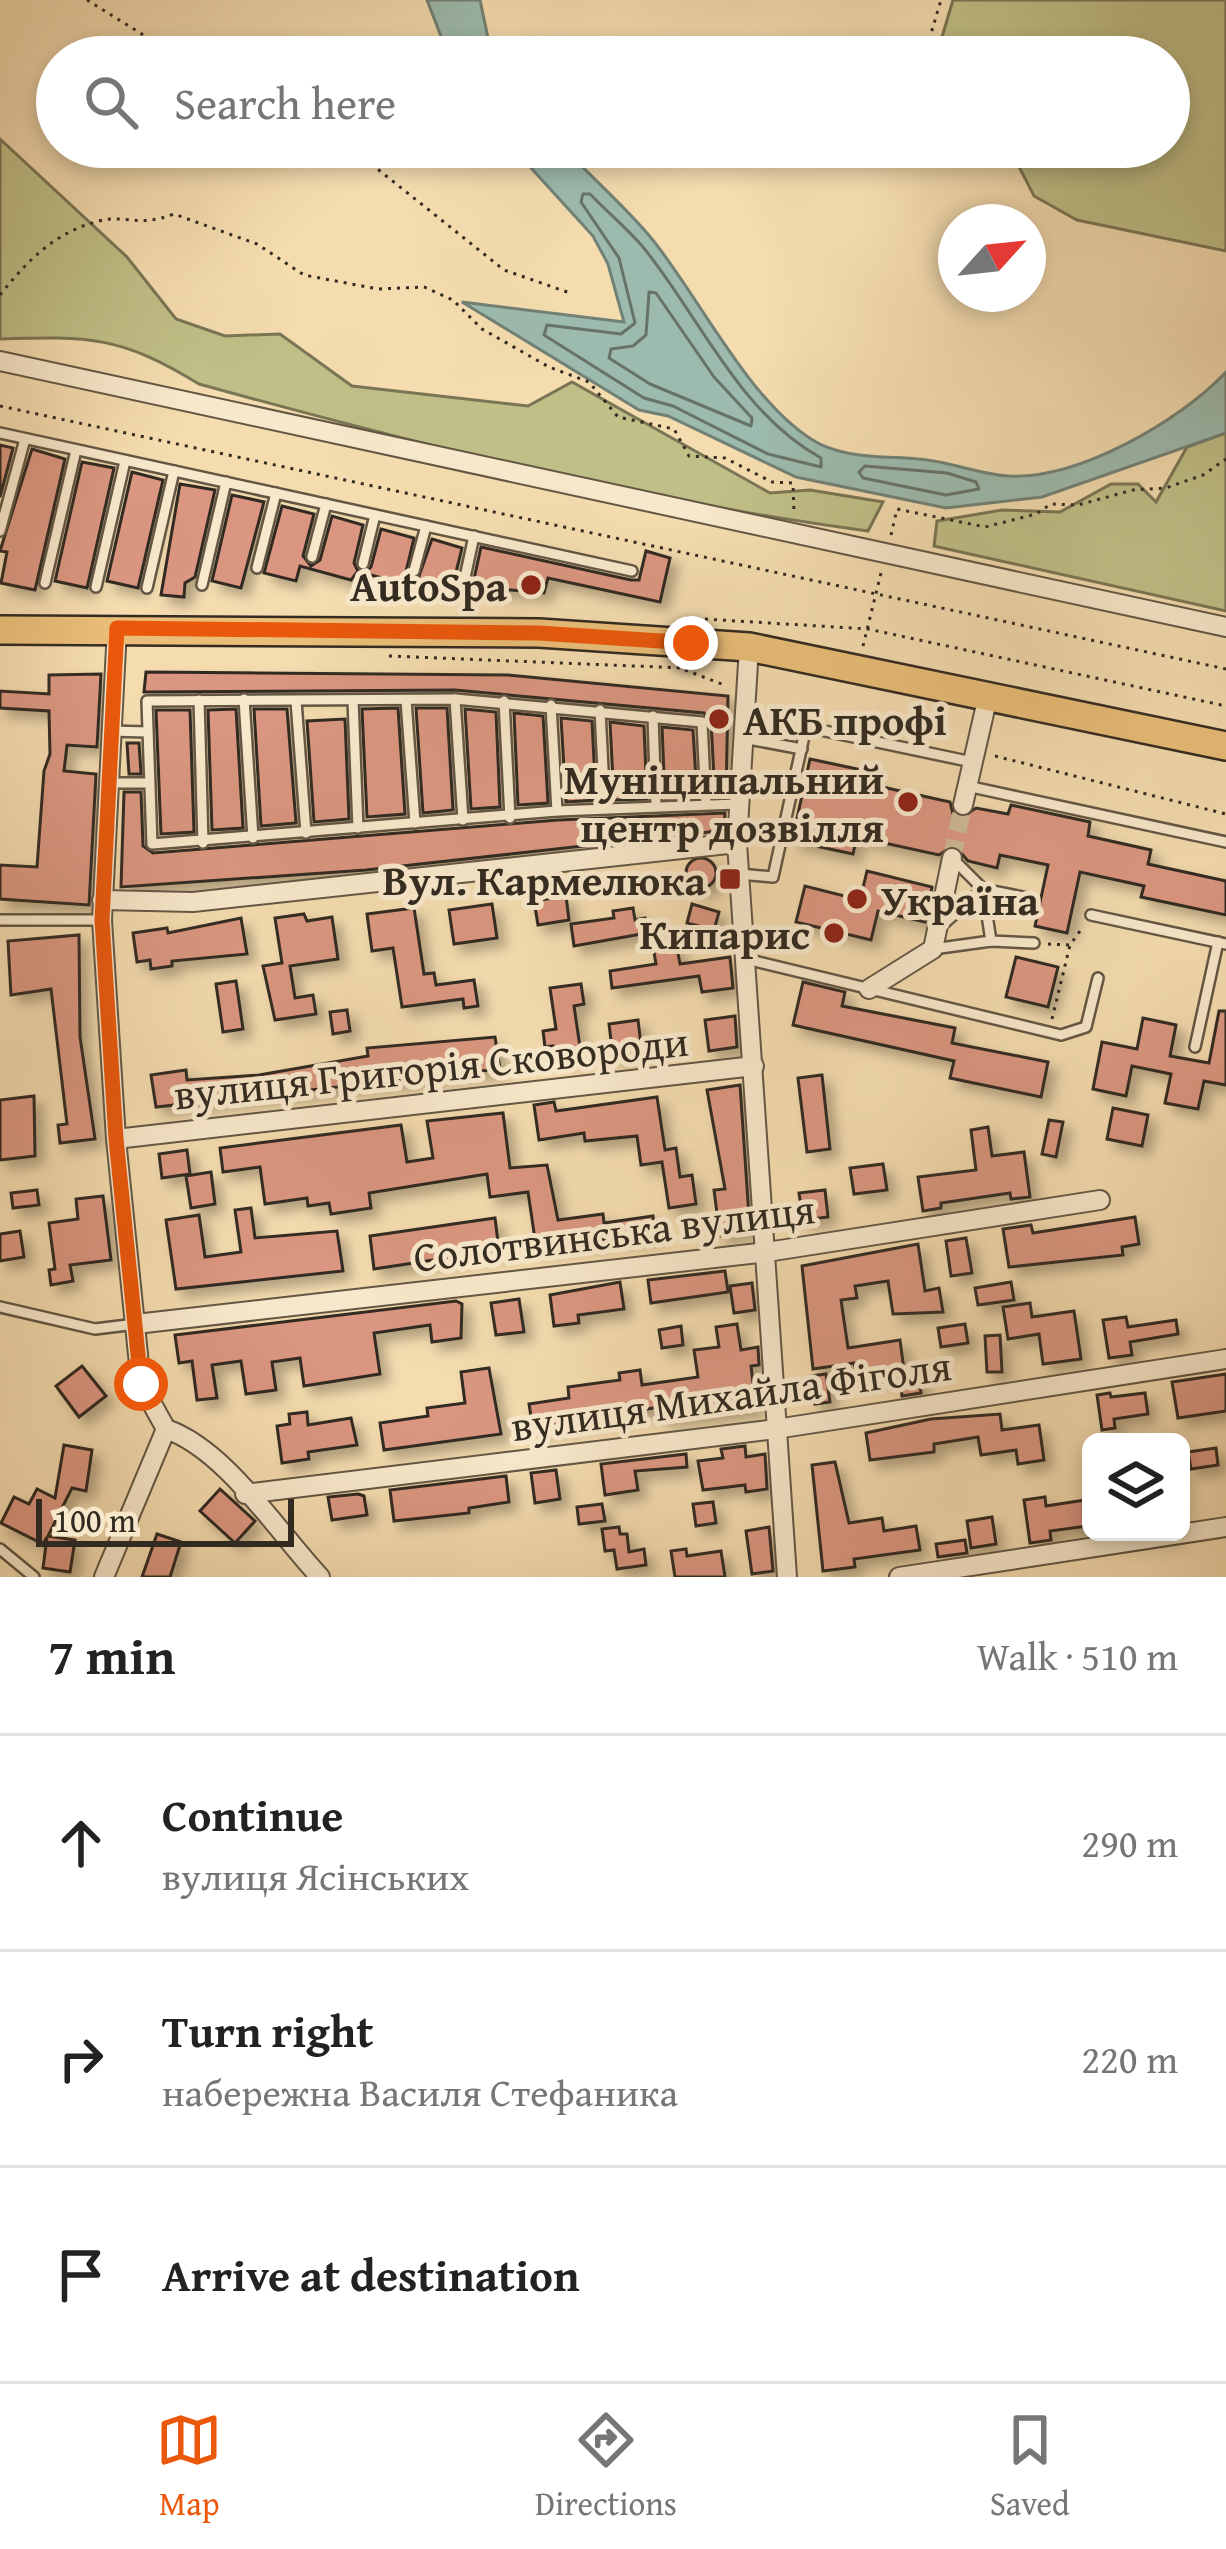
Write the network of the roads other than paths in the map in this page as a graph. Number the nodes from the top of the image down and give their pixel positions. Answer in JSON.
{"nodes":[{"id":1,"x":0,"y":361,"type":"edge"},
{"id":2,"x":0,"y":433,"type":"edge"},
{"id":3,"x":25,"y":439,"type":"junction"},
{"id":4,"x":76,"y":450,"type":"junction"},
{"id":5,"x":125,"y":460,"type":"junction"},
{"id":6,"x":174,"y":471,"type":"junction"},
{"id":7,"x":226,"y":482,"type":"junction"},
{"id":8,"x":276,"y":493,"type":"junction"},
{"id":9,"x":326,"y":504,"type":"junction"},
{"id":10,"x":375,"y":515,"type":"junction"},
{"id":11,"x":426,"y":526,"type":"junction"},
{"id":12,"x":0,"y":531,"type":"edge"},
{"id":13,"x":474,"y":536,"type":"junction"},
{"id":14,"x":312,"y":557,"type":"dead end"},
{"id":15,"x":363,"y":564,"type":"dead end"},
{"id":16,"x":257,"y":568,"type":"dead end"},
{"id":17,"x":414,"y":571,"type":"dead end"},
{"id":18,"x":632,"y":571,"type":"dead end"},
{"id":19,"x":464,"y":582,"type":"dead end"},
{"id":20,"x":45,"y":583,"type":"dead end"},
{"id":21,"x":202,"y":585,"type":"dead end"},
{"id":22,"x":95,"y":587,"type":"dead end"},
{"id":23,"x":147,"y":588,"type":"dead end"},
{"id":24,"x":1226,"y":627,"type":"edge"},
{"id":25,"x":117,"y":628,"type":"junction"},
{"id":26,"x":0,"y":630,"type":"edge"},
{"id":27,"x":748,"y":646,"type":"junction"},
{"id":28,"x":988,"y":696,"type":"junction"},
{"id":29,"x":244,"y":699,"type":"junction"},
{"id":30,"x":455,"y":699,"type":"junction"},
{"id":31,"x":199,"y":700,"type":"junction"},
{"id":32,"x":353,"y":700,"type":"junction"},
{"id":33,"x":406,"y":700,"type":"junction"},
{"id":34,"x":296,"y":701,"type":"junction"},
{"id":35,"x":504,"y":701,"type":"junction"},
{"id":36,"x":551,"y":704,"type":"junction"},
{"id":37,"x":601,"y":710,"type":"junction"},
{"id":38,"x":653,"y":716,"type":"junction"},
{"id":39,"x":111,"y":731,"type":"junction"},
{"id":40,"x":147,"y":732,"type":"junction"},
{"id":41,"x":743,"y":738,"type":"junction"},
{"id":42,"x":1226,"y":746,"type":"edge"},
{"id":43,"x":802,"y":749,"type":"junction"},
{"id":44,"x":973,"y":757,"type":"junction"},
{"id":45,"x":108,"y":783,"type":"junction"},
{"id":46,"x":148,"y":783,"type":"junction"},
{"id":47,"x":965,"y":795,"type":"joint"},
{"id":48,"x":706,"y":804,"type":"junction"},
{"id":49,"x":739,"y":804,"type":"junction"},
{"id":50,"x":656,"y":806,"type":"junction"},
{"id":51,"x":605,"y":809,"type":"junction"},
{"id":52,"x":557,"y":811,"type":"junction"},
{"id":53,"x":510,"y":818,"type":"junction"},
{"id":54,"x":463,"y":820,"type":"junction"},
{"id":55,"x":416,"y":823,"type":"junction"},
{"id":56,"x":358,"y":828,"type":"junction"},
{"id":57,"x":306,"y":833,"type":"junction"},
{"id":58,"x":253,"y":838,"type":"junction"},
{"id":59,"x":1226,"y":842,"type":"edge"},
{"id":60,"x":203,"y":843,"type":"junction"},
{"id":61,"x":737,"y":843,"type":"junction"},
{"id":62,"x":952,"y":858,"type":"joint"},
{"id":63,"x":740,"y":874,"type":"junction"},
{"id":64,"x":983,"y":889,"type":"junction"},
{"id":65,"x":1028,"y":898,"type":"dead end"},
{"id":66,"x":102,"y":910,"type":"junction"},
{"id":67,"x":1091,"y":915,"type":"road end"},
{"id":68,"x":0,"y":920,"type":"edge"},
{"id":69,"x":935,"y":939,"type":"junction"},
{"id":70,"x":991,"y":941,"type":"junction"},
{"id":71,"x":1034,"y":943,"type":"road end"},
{"id":72,"x":1222,"y":943,"type":"edge"},
{"id":73,"x":746,"y":959,"type":"junction"},
{"id":74,"x":1098,"y":977,"type":"dead end"},
{"id":75,"x":869,"y":989,"type":"junction"},
{"id":76,"x":1195,"y":1047,"type":"dead end"},
{"id":77,"x":754,"y":1066,"type":"junction"},
{"id":78,"x":116,"y":1139,"type":"junction"},
{"id":79,"x":1100,"y":1200,"type":"dead end"},
{"id":80,"x":767,"y":1252,"type":"junction"},
{"id":81,"x":0,"y":1307,"type":"edge"},
{"id":82,"x":136,"y":1324,"type":"junction"},
{"id":83,"x":1226,"y":1359,"type":"edge"},
{"id":84,"x":776,"y":1429,"type":"junction"},
{"id":85,"x":166,"y":1430,"type":"junction"},
{"id":86,"x":245,"y":1494,"type":"junction"},
{"id":87,"x":1226,"y":1527,"type":"edge"},
{"id":88,"x":0,"y":1549,"type":"edge"},
{"id":89,"x":34,"y":1577,"type":"edge"},
{"id":90,"x":104,"y":1577,"type":"edge"},
{"id":91,"x":320,"y":1577,"type":"edge"},
{"id":92,"x":787,"y":1577,"type":"edge"},
{"id":93,"x":899,"y":1577,"type":"edge"}],
"edges":[{"from":1,"to":24,"type":"street"},
{"from":2,"to":3,"type":"lane"},
{"from":3,"to":4,"type":"lane"},
{"from":3,"to":12,"type":"lane"},
{"from":4,"to":5,"type":"lane"},
{"from":4,"to":20,"type":"lane"},
{"from":5,"to":6,"type":"lane"},
{"from":5,"to":22,"type":"lane"},
{"from":6,"to":7,"type":"lane"},
{"from":6,"to":23,"type":"lane"},
{"from":7,"to":8,"type":"lane"},
{"from":7,"to":21,"type":"lane"},
{"from":8,"to":9,"type":"lane"},
{"from":8,"to":16,"type":"lane"},
{"from":9,"to":10,"type":"lane"},
{"from":9,"to":14,"type":"lane"},
{"from":10,"to":11,"type":"lane"},
{"from":10,"to":15,"type":"lane"},
{"from":11,"to":13,"type":"lane"},
{"from":11,"to":17,"type":"lane"},
{"from":13,"to":18,"type":"lane"},
{"from":13,"to":19,"type":"lane"},
{"from":25,"to":26,"type":"main road"},
{"from":25,"to":27,"type":"main road"},
{"from":25,"to":39,"type":"street"},
{"from":27,"to":28,"type":"main road"},
{"from":27,"to":41,"type":"street"},
{"from":28,"to":42,"type":"main road"},
{"from":28,"to":44,"type":"street"},
{"from":29,"to":31,"type":"lane"},
{"from":29,"to":34,"type":"lane"},
{"from":29,"to":58,"type":"lane"},
{"from":30,"to":33,"type":"lane"},
{"from":30,"to":35,"type":"lane"},
{"from":30,"to":54,"type":"lane"},
{"from":31,"to":40,"type":"lane"},
{"from":31,"to":60,"type":"lane"},
{"from":32,"to":33,"type":"lane"},
{"from":32,"to":34,"type":"lane"},
{"from":32,"to":56,"type":"lane"},
{"from":33,"to":55,"type":"lane"},
{"from":34,"to":57,"type":"lane"},
{"from":35,"to":36,"type":"lane"},
{"from":35,"to":53,"type":"lane"},
{"from":36,"to":37,"type":"lane"},
{"from":36,"to":52,"type":"lane"},
{"from":37,"to":38,"type":"lane"},
{"from":37,"to":51,"type":"lane"},
{"from":38,"to":48,"type":"lane"},
{"from":38,"to":50,"type":"lane"},
{"from":39,"to":40,"type":"lane"},
{"from":39,"to":45,"type":"street"},
{"from":40,"to":46,"type":"lane"},
{"from":41,"to":43,"type":"lane"},
{"from":41,"to":49,"type":"street"},
{"from":43,"to":44,"type":"lane"},
{"from":43,"to":63,"type":"lane"},
{"from":44,"to":47,"type":"street"},
{"from":45,"to":46,"type":"lane"},
{"from":45,"to":66,"type":"street"},
{"from":46,"to":60,"type":"lane"},
{"from":47,"to":59,"type":"lane"},
{"from":48,"to":49,"type":"lane"},
{"from":48,"to":50,"type":"lane"},
{"from":49,"to":61,"type":"street"},
{"from":50,"to":51,"type":"lane"},
{"from":51,"to":52,"type":"lane"},
{"from":52,"to":53,"type":"lane"},
{"from":53,"to":54,"type":"lane"},
{"from":54,"to":55,"type":"lane"},
{"from":55,"to":56,"type":"lane"},
{"from":56,"to":57,"type":"lane"},
{"from":57,"to":58,"type":"lane"},
{"from":58,"to":60,"type":"lane"},
{"from":61,"to":63,"type":"street"},
{"from":61,"to":66,"type":"street"},
{"from":62,"to":64,"type":"lane"},
{"from":62,"to":69,"type":"street"},
{"from":63,"to":73,"type":"street"},
{"from":64,"to":65,"type":"lane"},
{"from":64,"to":69,"type":"lane"},
{"from":64,"to":70,"type":"lane"},
{"from":66,"to":68,"type":"lane"},
{"from":66,"to":78,"type":"street"},
{"from":67,"to":72,"type":"lane"},
{"from":69,"to":70,"type":"lane"},
{"from":69,"to":75,"type":"street"},
{"from":70,"to":71,"type":"lane"},
{"from":72,"to":76,"type":"lane"},
{"from":73,"to":75,"type":"lane"},
{"from":73,"to":77,"type":"street"},
{"from":74,"to":75,"type":"lane"},
{"from":77,"to":78,"type":"street","name":"вулиця Григорія Сковороди"},
{"from":77,"to":80,"type":"street"},
{"from":78,"to":82,"type":"street"},
{"from":79,"to":80,"type":"street","name":"Солотвинська вулиця"},
{"from":80,"to":82,"type":"street","name":"Солотвинська вулиця"},
{"from":80,"to":84,"type":"street"},
{"from":81,"to":82,"type":"lane"},
{"from":82,"to":85,"type":"street"},
{"from":83,"to":84,"type":"street","name":"вулиця Михайла Фіголя"},
{"from":84,"to":86,"type":"street","name":"вулиця Михайла Фіголя"},
{"from":84,"to":92,"type":"street"},
{"from":85,"to":86,"type":"street"},
{"from":85,"to":90,"type":"street"},
{"from":86,"to":91,"type":"street"},
{"from":87,"to":93,"type":"street"},
{"from":88,"to":89,"type":"lane"}]}
